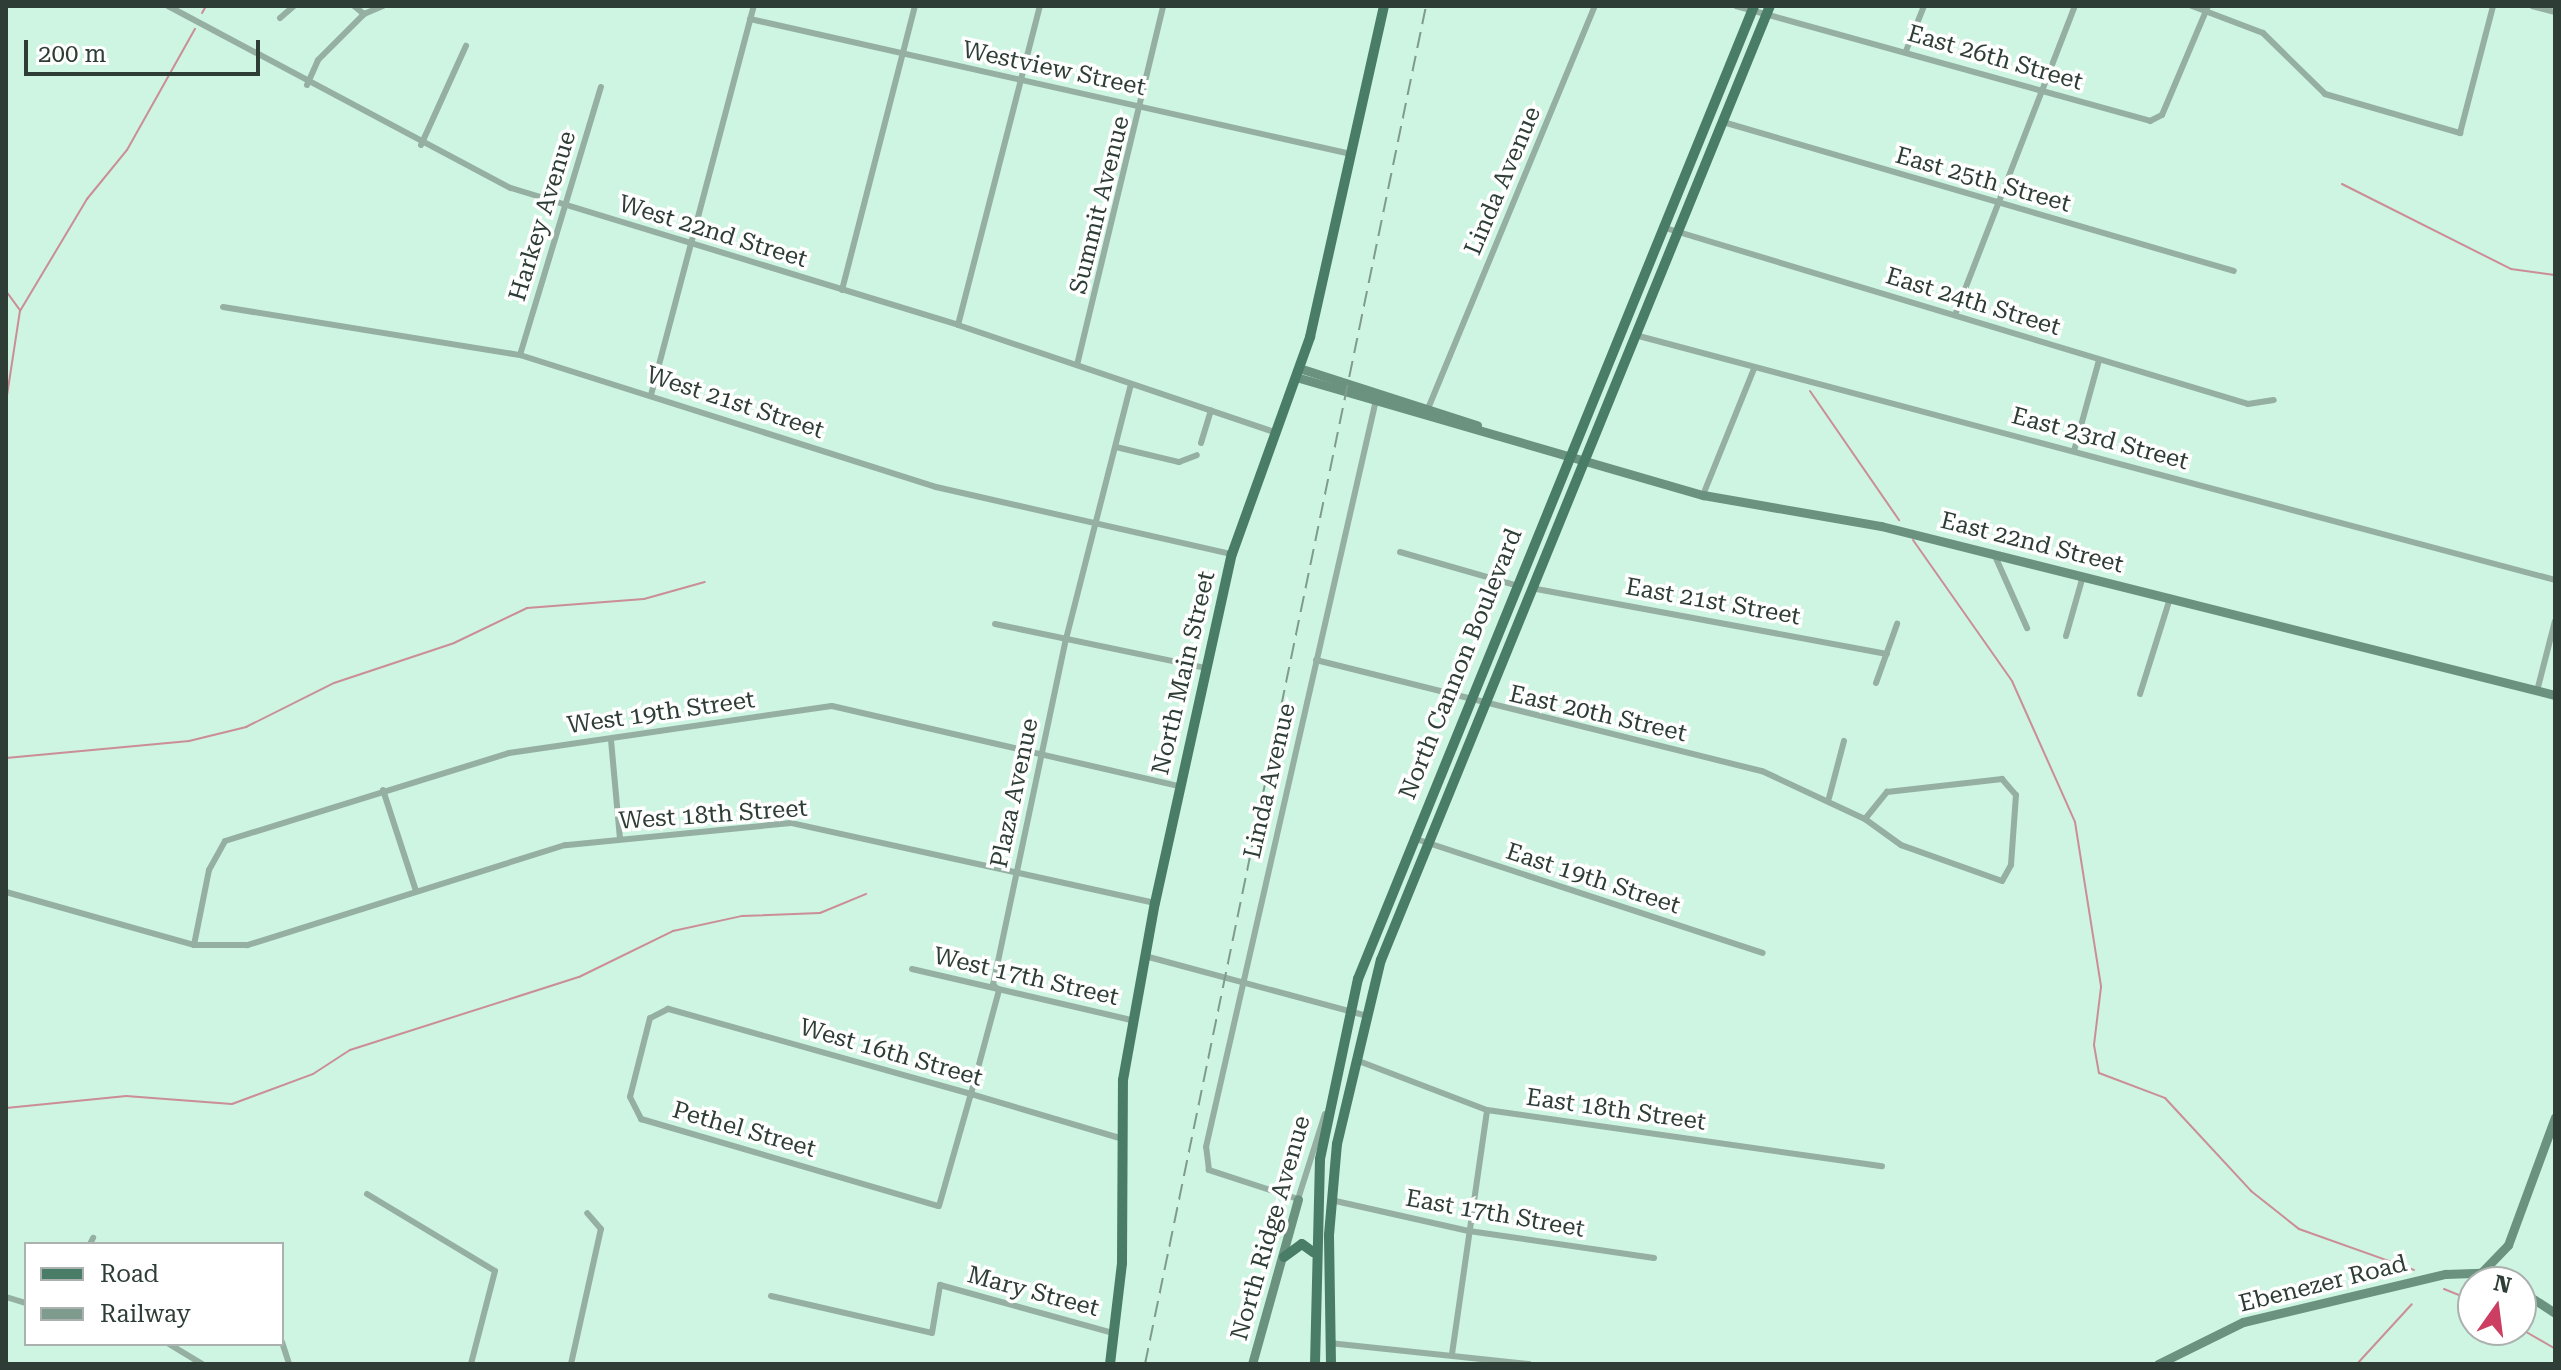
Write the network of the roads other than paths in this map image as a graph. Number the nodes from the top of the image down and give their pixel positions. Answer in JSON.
{"nodes":[{"id":1,"x":168,"y":6,"type":"edge"},
{"id":2,"x":294,"y":6,"type":"edge"},
{"id":3,"x":354,"y":6,"type":"edge"},
{"id":4,"x":383,"y":6,"type":"edge"},
{"id":5,"x":754,"y":6,"type":"edge"},
{"id":6,"x":915,"y":6,"type":"edge"},
{"id":7,"x":1040,"y":6,"type":"edge"},
{"id":8,"x":1163,"y":6,"type":"edge"},
{"id":9,"x":1384,"y":6,"type":"edge"},
{"id":10,"x":1595,"y":6,"type":"edge"},
{"id":11,"x":1736,"y":6,"type":"edge"},
{"id":12,"x":1924,"y":6,"type":"edge"},
{"id":13,"x":2075,"y":6,"type":"edge"},
{"id":14,"x":2192,"y":6,"type":"edge"},
{"id":15,"x":2493,"y":6,"type":"edge"},
{"id":16,"x":2532,"y":6,"type":"edge"},
{"id":17,"x":1753,"y":8,"type":"edge"},
{"id":18,"x":2208,"y":8,"type":"edge"},
{"id":19,"x":1768,"y":10,"type":"edge"},
{"id":20,"x":2555,"y":12,"type":"edge"},
{"id":21,"x":364,"y":14,"type":"junction"},
{"id":22,"x":280,"y":18,"type":"dead end"},
{"id":23,"x":750,"y":19,"type":"junction"},
{"id":24,"x":466,"y":46,"type":"dead end"},
{"id":25,"x":1906,"y":51,"type":"junction"},
{"id":26,"x":902,"y":54,"type":"junction"},
{"id":27,"x":1021,"y":80,"type":"junction"},
{"id":28,"x":307,"y":85,"type":"junction"},
{"id":29,"x":601,"y":87,"type":"dead end"},
{"id":30,"x":2044,"y":91,"type":"junction"},
{"id":31,"x":1144,"y":107,"type":"junction"},
{"id":32,"x":1723,"y":122,"type":"junction"},
{"id":33,"x":421,"y":145,"type":"junction"},
{"id":34,"x":1351,"y":154,"type":"junction"},
{"id":35,"x":1998,"y":203,"type":"junction"},
{"id":36,"x":565,"y":206,"type":"junction"},
{"id":37,"x":1662,"y":227,"type":"junction"},
{"id":38,"x":1677,"y":232,"type":"junction"},
{"id":39,"x":691,"y":245,"type":"junction"},
{"id":40,"x":2234,"y":271,"type":"dead end"},
{"id":41,"x":842,"y":290,"type":"junction"},
{"id":42,"x":223,"y":307,"type":"dead end"},
{"id":43,"x":1955,"y":315,"type":"junction"},
{"id":44,"x":958,"y":325,"type":"junction"},
{"id":45,"x":1635,"y":335,"type":"junction"},
{"id":46,"x":520,"y":355,"type":"junction"},
{"id":47,"x":2099,"y":360,"type":"junction"},
{"id":48,"x":1077,"y":365,"type":"junction"},
{"id":49,"x":1754,"y":369,"type":"junction"},
{"id":50,"x":1298,"y":373,"type":"junction"},
{"id":51,"x":1131,"y":384,"type":"junction"},
{"id":52,"x":651,"y":395,"type":"junction"},
{"id":53,"x":1376,"y":400,"type":"junction"},
{"id":54,"x":2274,"y":400,"type":"dead end"},
{"id":55,"x":1211,"y":411,"type":"junction"},
{"id":56,"x":1427,"y":411,"type":"junction"},
{"id":57,"x":1274,"y":432,"type":"junction"},
{"id":58,"x":1201,"y":443,"type":"dead end"},
{"id":59,"x":1116,"y":447,"type":"junction"},
{"id":60,"x":2074,"y":451,"type":"junction"},
{"id":61,"x":1197,"y":455,"type":"dead end"},
{"id":62,"x":1569,"y":456,"type":"junction"},
{"id":63,"x":1583,"y":460,"type":"junction"},
{"id":64,"x":1703,"y":495,"type":"junction"},
{"id":65,"x":1091,"y":522,"type":"junction"},
{"id":66,"x":1400,"y":552,"type":"dead end"},
{"id":67,"x":1232,"y":554,"type":"junction"},
{"id":68,"x":1995,"y":556,"type":"junction"},
{"id":69,"x":2083,"y":576,"type":"junction"},
{"id":70,"x":2555,"y":580,"type":"edge"},
{"id":71,"x":1515,"y":585,"type":"junction"},
{"id":72,"x":1531,"y":588,"type":"junction"},
{"id":73,"x":2170,"y":597,"type":"junction"},
{"id":74,"x":2555,"y":621,"type":"edge"},
{"id":75,"x":995,"y":624,"type":"dead end"},
{"id":76,"x":1897,"y":624,"type":"dead end"},
{"id":77,"x":2027,"y":628,"type":"dead end"},
{"id":78,"x":2066,"y":636,"type":"dead end"},
{"id":79,"x":1066,"y":639,"type":"junction"},
{"id":80,"x":1887,"y":654,"type":"junction"},
{"id":81,"x":1316,"y":660,"type":"junction"},
{"id":82,"x":1206,"y":668,"type":"junction"},
{"id":83,"x":1876,"y":683,"type":"dead end"},
{"id":84,"x":2537,"y":691,"type":"junction"},
{"id":85,"x":2140,"y":694,"type":"dead end"},
{"id":86,"x":2555,"y":695,"type":"edge"},
{"id":87,"x":1469,"y":701,"type":"junction"},
{"id":88,"x":1483,"y":704,"type":"junction"},
{"id":89,"x":611,"y":740,"type":"junction"},
{"id":90,"x":1844,"y":741,"type":"dead end"},
{"id":91,"x":1041,"y":756,"type":"junction"},
{"id":92,"x":1179,"y":786,"type":"junction"},
{"id":93,"x":383,"y":790,"type":"junction"},
{"id":94,"x":1829,"y":798,"type":"junction"},
{"id":95,"x":1865,"y":819,"type":"junction"},
{"id":96,"x":1412,"y":837,"type":"junction"},
{"id":97,"x":620,"y":838,"type":"junction"},
{"id":98,"x":1426,"y":844,"type":"junction"},
{"id":99,"x":1017,"y":871,"type":"junction"},
{"id":100,"x":416,"y":891,"type":"junction"},
{"id":101,"x":6,"y":892,"type":"edge"},
{"id":102,"x":1155,"y":903,"type":"junction"},
{"id":103,"x":194,"y":945,"type":"junction"},
{"id":104,"x":1763,"y":953,"type":"dead end"},
{"id":105,"x":1145,"y":956,"type":"junction"},
{"id":106,"x":912,"y":969,"type":"dead end"},
{"id":107,"x":1243,"y":982,"type":"junction"},
{"id":108,"x":999,"y":990,"type":"junction"},
{"id":109,"x":1348,"y":1011,"type":"junction"},
{"id":110,"x":1364,"y":1015,"type":"junction"},
{"id":111,"x":650,"y":1018,"type":"joint"},
{"id":112,"x":1132,"y":1020,"type":"junction"},
{"id":113,"x":1353,"y":1059,"type":"junction"},
{"id":114,"x":971,"y":1094,"type":"junction"},
{"id":115,"x":1329,"y":1103,"type":"junction"},
{"id":116,"x":1487,"y":1110,"type":"junction"},
{"id":117,"x":2555,"y":1117,"type":"edge"},
{"id":118,"x":1123,"y":1139,"type":"junction"},
{"id":119,"x":1882,"y":1166,"type":"dead end"},
{"id":120,"x":367,"y":1194,"type":"dead end"},
{"id":121,"x":1298,"y":1199,"type":"junction"},
{"id":122,"x":1331,"y":1200,"type":"junction"},
{"id":123,"x":939,"y":1206,"type":"joint"},
{"id":124,"x":587,"y":1213,"type":"dead end"},
{"id":125,"x":1469,"y":1231,"type":"junction"},
{"id":126,"x":1313,"y":1252,"type":"junction"},
{"id":127,"x":1284,"y":1257,"type":"junction"},
{"id":128,"x":1654,"y":1258,"type":"dead end"},
{"id":129,"x":2488,"y":1266,"type":"edge"},
{"id":130,"x":2457,"y":1274,"type":"edge"},
{"id":131,"x":771,"y":1296,"type":"dead end"},
{"id":132,"x":2537,"y":1301,"type":"edge"},
{"id":133,"x":2555,"y":1313,"type":"edge"},
{"id":134,"x":1117,"y":1334,"type":"junction"},
{"id":135,"x":1329,"y":1343,"type":"junction"},
{"id":136,"x":172,"y":1346,"type":"edge"},
{"id":137,"x":1452,"y":1354,"type":"junction"},
{"id":138,"x":202,"y":1364,"type":"edge"},
{"id":139,"x":471,"y":1364,"type":"edge"},
{"id":140,"x":571,"y":1364,"type":"edge"},
{"id":141,"x":1110,"y":1364,"type":"edge"},
{"id":142,"x":1252,"y":1364,"type":"edge"},
{"id":143,"x":1315,"y":1364,"type":"edge"},
{"id":144,"x":1331,"y":1364,"type":"edge"},
{"id":145,"x":1529,"y":1364,"type":"edge"},
{"id":146,"x":2158,"y":1364,"type":"edge"}],
"edges":[{"from":1,"to":28,"type":"street","name":"West 22nd Street"},
{"from":2,"to":22,"type":"street"},
{"from":3,"to":21,"type":"street"},
{"from":4,"to":21,"type":"street"},
{"from":5,"to":23,"type":"street"},
{"from":6,"to":26,"type":"street"},
{"from":7,"to":27,"type":"street"},
{"from":8,"to":31,"type":"street","name":"Summit Avenue"},
{"from":9,"to":34,"type":"main road","name":"North Main Street"},
{"from":10,"to":56,"type":"street","name":"Linda Avenue"},
{"from":11,"to":17,"type":"street","name":"East 26th Street"},
{"from":12,"to":25,"type":"street"},
{"from":13,"to":30,"type":"street"},
{"from":14,"to":18,"type":"street"},
{"from":15,"to":18,"type":"street"},
{"from":16,"to":20,"type":"street"},
{"from":17,"to":19,"type":"street","name":"East 26th Street"},
{"from":17,"to":37,"type":"main road","name":"North Cannon Boulevard"},
{"from":18,"to":30,"type":"street","name":"East 26th Street"},
{"from":19,"to":25,"type":"street","name":"East 26th Street"},
{"from":19,"to":32,"type":"main road","name":"North Cannon Boulevard"},
{"from":21,"to":28,"type":"street"},
{"from":23,"to":26,"type":"street","name":"Westview Street"},
{"from":23,"to":39,"type":"street"},
{"from":24,"to":33,"type":"street"},
{"from":25,"to":30,"type":"street","name":"East 26th Street"},
{"from":26,"to":27,"type":"street","name":"Westview Street"},
{"from":26,"to":41,"type":"street"},
{"from":27,"to":31,"type":"street","name":"Westview Street"},
{"from":27,"to":44,"type":"street"},
{"from":28,"to":33,"type":"street","name":"West 22nd Street"},
{"from":29,"to":36,"type":"street","name":"Harkey Avenue"},
{"from":30,"to":35,"type":"street"},
{"from":31,"to":34,"type":"street","name":"Westview Street"},
{"from":31,"to":48,"type":"street","name":"Summit Avenue"},
{"from":32,"to":35,"type":"street","name":"East 25th Street"},
{"from":32,"to":38,"type":"main road","name":"North Cannon Boulevard"},
{"from":33,"to":36,"type":"street","name":"West 22nd Street"},
{"from":34,"to":50,"type":"main road","name":"North Main Street"},
{"from":35,"to":40,"type":"street","name":"East 25th Street"},
{"from":35,"to":43,"type":"street"},
{"from":36,"to":39,"type":"street","name":"West 22nd Street"},
{"from":36,"to":46,"type":"street","name":"Harkey Avenue"},
{"from":37,"to":38,"type":"street","name":"East 24th Street"},
{"from":37,"to":62,"type":"main road","name":"North Cannon Boulevard"},
{"from":38,"to":43,"type":"street","name":"East 24th Street"},
{"from":38,"to":45,"type":"main road","name":"North Cannon Boulevard"},
{"from":39,"to":41,"type":"street","name":"West 22nd Street"},
{"from":39,"to":52,"type":"street"},
{"from":41,"to":44,"type":"street","name":"West 22nd Street"},
{"from":42,"to":46,"type":"street","name":"West 21st Street"},
{"from":43,"to":47,"type":"street","name":"East 24th Street"},
{"from":44,"to":48,"type":"street","name":"West 22nd Street"},
{"from":45,"to":49,"type":"street","name":"East 23rd Street"},
{"from":45,"to":63,"type":"main road","name":"North Cannon Boulevard"},
{"from":46,"to":52,"type":"street","name":"West 21st Street"},
{"from":47,"to":54,"type":"street","name":"East 24th Street"},
{"from":47,"to":60,"type":"street"},
{"from":48,"to":51,"type":"street","name":"West 22nd Street"},
{"from":49,"to":60,"type":"street","name":"East 23rd Street"},
{"from":49,"to":64,"type":"street"},
{"from":50,"to":53,"type":"street","name":"East 22nd Street"},
{"from":50,"to":56,"type":"street","name":"East 22nd Street"},
{"from":50,"to":57,"type":"main road","name":"North Main Street"},
{"from":51,"to":55,"type":"street","name":"West 22nd Street"},
{"from":51,"to":59,"type":"street","name":"Plaza Avenue"},
{"from":52,"to":65,"type":"street","name":"West 21st Street"},
{"from":53,"to":56,"type":"street","name":"East 22nd Street"},
{"from":53,"to":81,"type":"street","name":"Linda Avenue"},
{"from":55,"to":57,"type":"street","name":"West 22nd Street"},
{"from":55,"to":58,"type":"street"},
{"from":56,"to":62,"type":"street","name":"East 22nd Street"},
{"from":57,"to":67,"type":"main road","name":"North Main Street"},
{"from":59,"to":61,"type":"street"},
{"from":59,"to":65,"type":"street","name":"Plaza Avenue"},
{"from":60,"to":70,"type":"street","name":"East 23rd Street"},
{"from":62,"to":63,"type":"street","name":"East 22nd Street"},
{"from":62,"to":71,"type":"main road","name":"North Cannon Boulevard"},
{"from":63,"to":64,"type":"street","name":"East 22nd Street"},
{"from":63,"to":72,"type":"main road","name":"North Cannon Boulevard"},
{"from":64,"to":68,"type":"street","name":"East 22nd Street"},
{"from":65,"to":67,"type":"street","name":"West 21st Street"},
{"from":65,"to":79,"type":"street","name":"Plaza Avenue"},
{"from":66,"to":71,"type":"street"},
{"from":67,"to":82,"type":"main road","name":"North Main Street"},
{"from":68,"to":69,"type":"street","name":"East 22nd Street"},
{"from":68,"to":77,"type":"street"},
{"from":69,"to":73,"type":"street","name":"East 22nd Street"},
{"from":69,"to":78,"type":"street"},
{"from":71,"to":87,"type":"main road","name":"North Cannon Boulevard"},
{"from":72,"to":80,"type":"street","name":"East 21st Street"},
{"from":72,"to":88,"type":"main road","name":"North Cannon Boulevard"},
{"from":73,"to":84,"type":"street","name":"East 22nd Street"},
{"from":73,"to":85,"type":"street"},
{"from":74,"to":84,"type":"street"},
{"from":75,"to":79,"type":"street"},
{"from":76,"to":80,"type":"street"},
{"from":79,"to":82,"type":"street"},
{"from":79,"to":91,"type":"street","name":"Plaza Avenue"},
{"from":80,"to":83,"type":"street"},
{"from":81,"to":87,"type":"street","name":"East 20th Street"},
{"from":81,"to":107,"type":"street","name":"Linda Avenue"},
{"from":82,"to":92,"type":"main road","name":"North Main Street"},
{"from":84,"to":86,"type":"street","name":"East 22nd Street"},
{"from":87,"to":88,"type":"street","name":"East 20th Street"},
{"from":87,"to":96,"type":"main road","name":"North Cannon Boulevard"},
{"from":88,"to":94,"type":"street","name":"East 20th Street"},
{"from":88,"to":98,"type":"main road","name":"North Cannon Boulevard"},
{"from":89,"to":91,"type":"street","name":"West 19th Street"},
{"from":89,"to":93,"type":"street","name":"West 19th Street"},
{"from":89,"to":97,"type":"street"},
{"from":90,"to":94,"type":"street"},
{"from":91,"to":92,"type":"street","name":"West 19th Street"},
{"from":91,"to":99,"type":"street","name":"Plaza Avenue"},
{"from":92,"to":102,"type":"main road","name":"North Main Street"},
{"from":93,"to":100,"type":"street"},
{"from":93,"to":103,"type":"street","name":"West 19th Street"},
{"from":94,"to":95,"type":"street","name":"East 20th Street"},
{"from":95,"to":95,"type":"street","name":"East 20th Street"},
{"from":96,"to":98,"type":"street","name":"East 19th Street"},
{"from":96,"to":109,"type":"main road","name":"North Cannon Boulevard"},
{"from":97,"to":99,"type":"street","name":"West 18th Street"},
{"from":97,"to":100,"type":"street","name":"West 18th Street"},
{"from":98,"to":104,"type":"street","name":"East 19th Street"},
{"from":98,"to":110,"type":"main road","name":"North Cannon Boulevard"},
{"from":99,"to":102,"type":"street","name":"West 18th Street"},
{"from":99,"to":108,"type":"street","name":"Plaza Avenue"},
{"from":100,"to":103,"type":"street","name":"West 18th Street"},
{"from":101,"to":103,"type":"street","name":"West 18th Street"},
{"from":102,"to":105,"type":"main road","name":"North Main Street"},
{"from":105,"to":107,"type":"street"},
{"from":105,"to":112,"type":"main road","name":"North Main Street"},
{"from":106,"to":108,"type":"street","name":"West 17th Street"},
{"from":107,"to":109,"type":"street"},
{"from":107,"to":121,"type":"street","name":"Linda Avenue"},
{"from":108,"to":112,"type":"street","name":"West 17th Street"},
{"from":108,"to":114,"type":"street","name":"Plaza Avenue"},
{"from":109,"to":110,"type":"street"},
{"from":109,"to":115,"type":"main road","name":"North Cannon Boulevard"},
{"from":110,"to":113,"type":"main road","name":"North Cannon Boulevard"},
{"from":111,"to":114,"type":"street","name":"West 16th Street"},
{"from":111,"to":123,"type":"street","name":"Pethel Street"},
{"from":112,"to":118,"type":"main road","name":"North Main Street"},
{"from":113,"to":116,"type":"street","name":"East 18th Street"},
{"from":113,"to":122,"type":"main road","name":"North Cannon Boulevard"},
{"from":114,"to":118,"type":"street","name":"West 16th Street"},
{"from":114,"to":123,"type":"street","name":"Plaza Avenue"},
{"from":115,"to":121,"type":"street","name":"North Ridge Avenue"},
{"from":115,"to":126,"type":"main road","name":"North Cannon Boulevard"},
{"from":116,"to":119,"type":"street","name":"East 18th Street"},
{"from":116,"to":125,"type":"street"},
{"from":117,"to":129,"type":"street"},
{"from":118,"to":134,"type":"main road","name":"North Main Street"},
{"from":120,"to":139,"type":"street"},
{"from":121,"to":127,"type":"street","name":"North Ridge Avenue"},
{"from":122,"to":125,"type":"street","name":"East 17th Street"},
{"from":122,"to":135,"type":"main road","name":"North Cannon Boulevard"},
{"from":124,"to":140,"type":"street"},
{"from":125,"to":128,"type":"street","name":"East 17th Street"},
{"from":125,"to":137,"type":"street"},
{"from":126,"to":127,"type":"main road"},
{"from":126,"to":143,"type":"main road","name":"North Cannon Boulevard"},
{"from":127,"to":142,"type":"street","name":"North Ridge Avenue"},
{"from":130,"to":146,"type":"street","name":"Ebenezer Road"},
{"from":131,"to":134,"type":"street","name":"Mary Street"},
{"from":132,"to":133,"type":"street"},
{"from":134,"to":141,"type":"main road","name":"North Main Street"},
{"from":135,"to":137,"type":"street"},
{"from":135,"to":144,"type":"main road","name":"North Cannon Boulevard"},
{"from":136,"to":138,"type":"street"},
{"from":137,"to":145,"type":"street"}]}
